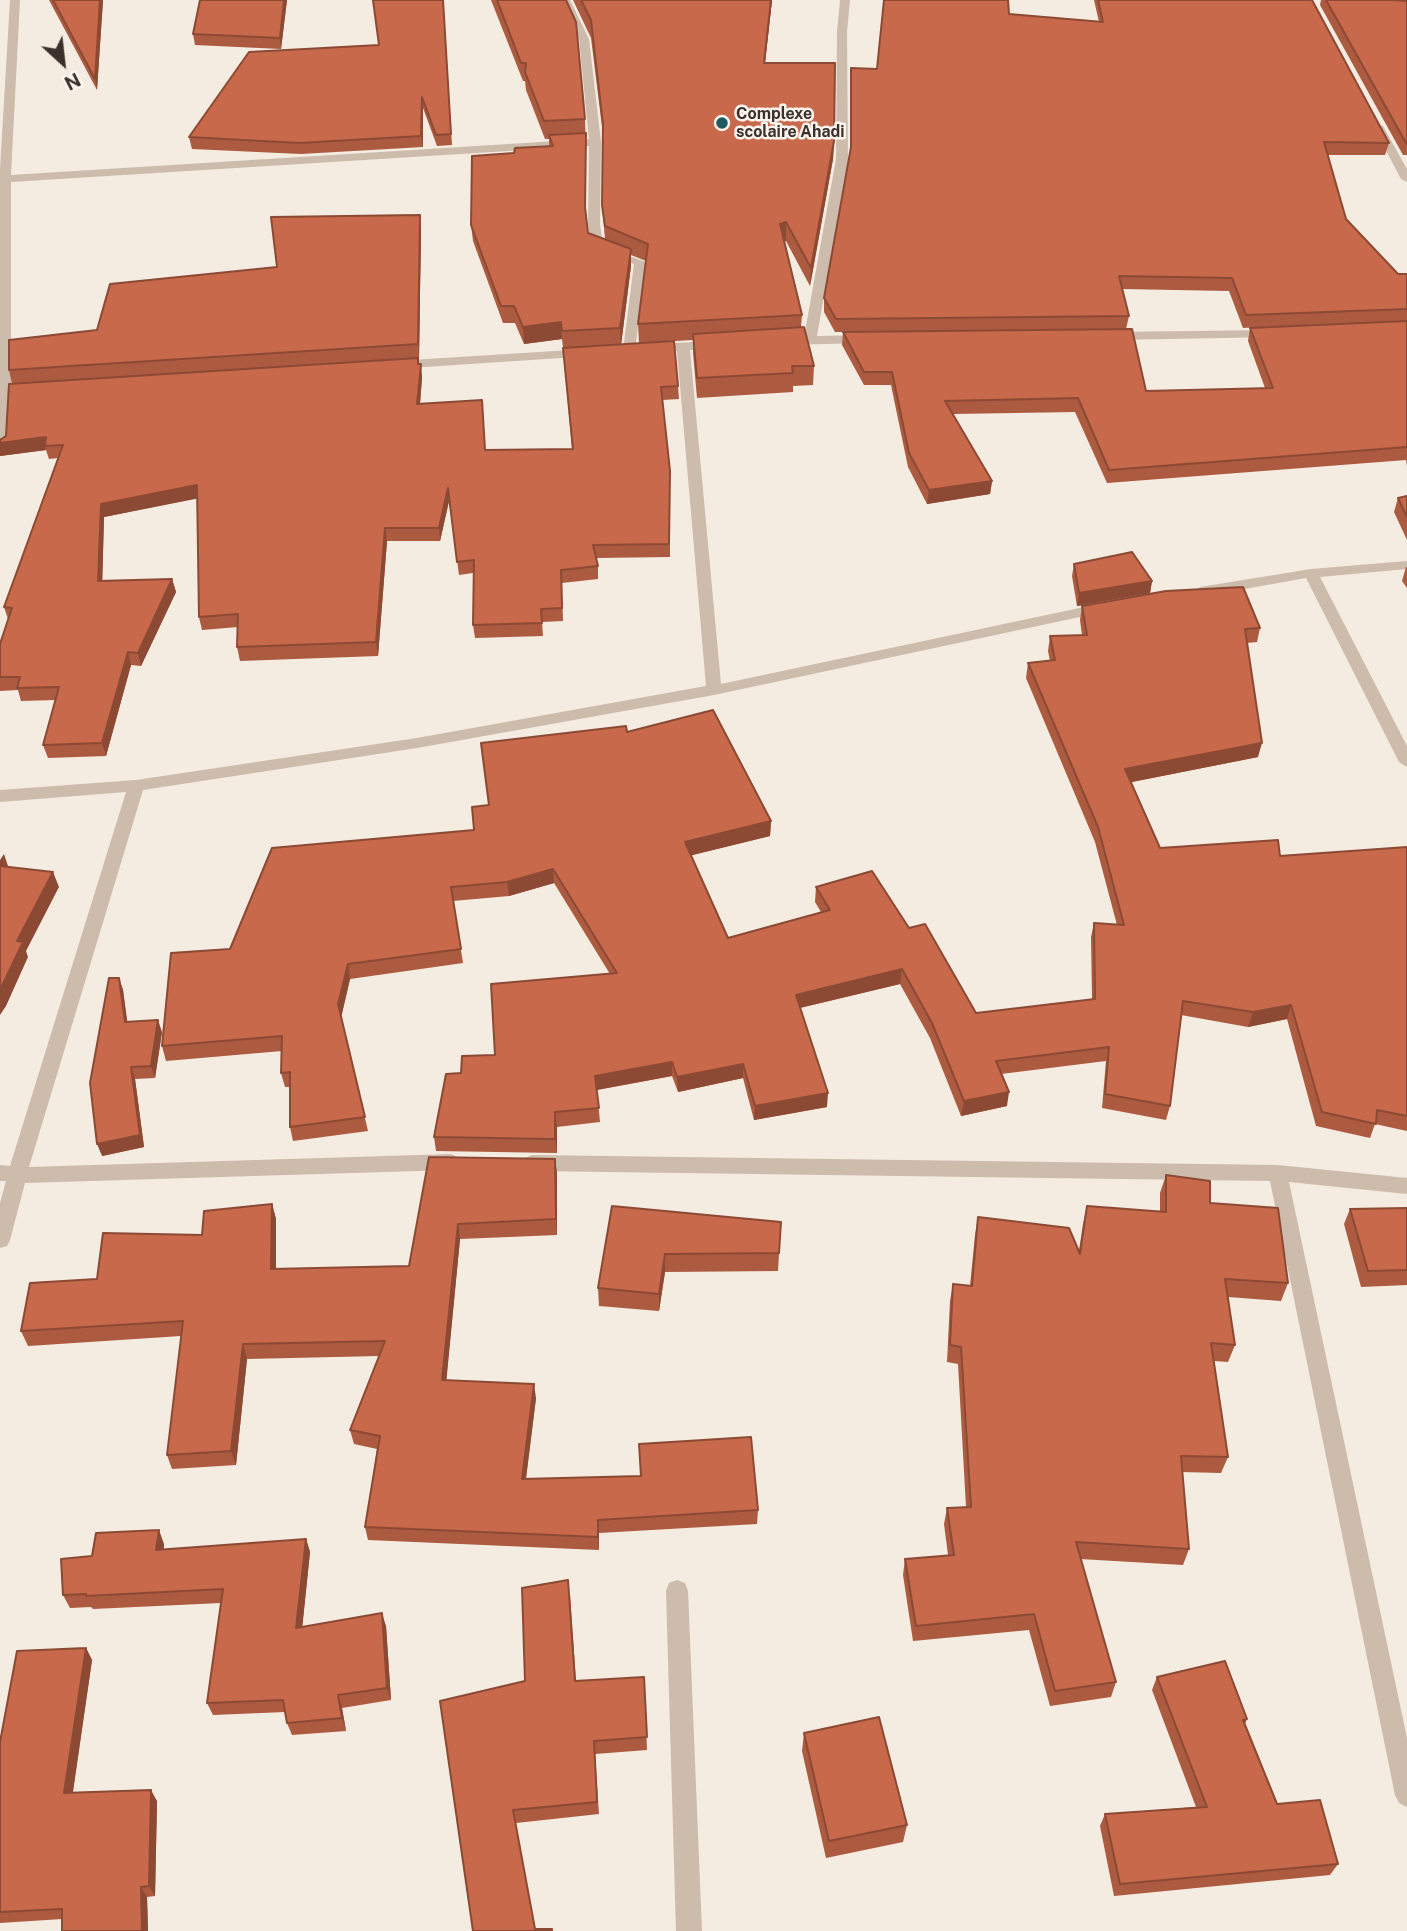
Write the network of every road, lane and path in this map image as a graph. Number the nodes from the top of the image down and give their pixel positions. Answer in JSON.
{"nodes":[{"id":1,"x":15,"y":0,"type":"edge"},
{"id":2,"x":565,"y":0,"type":"edge"},
{"id":3,"x":845,"y":0,"type":"edge"},
{"id":4,"x":1374,"y":119,"type":"edge"},
{"id":5,"x":595,"y":142,"type":"junction"},
{"id":6,"x":5,"y":179,"type":"junction"},
{"id":7,"x":1407,"y":179,"type":"edge"},
{"id":8,"x":2,"y":217,"type":"edge"},
{"id":9,"x":1287,"y":334,"type":"edge"},
{"id":10,"x":1096,"y":336,"type":"edge"},
{"id":11,"x":878,"y":338,"type":"edge"},
{"id":12,"x":810,"y":339,"type":"junction"},
{"id":13,"x":772,"y":341,"type":"edge"},
{"id":14,"x":734,"y":344,"type":"edge"},
{"id":15,"x":683,"y":346,"type":"junction"},
{"id":16,"x":615,"y":351,"type":"junction"},
{"id":17,"x":379,"y":366,"type":"edge"},
{"id":18,"x":0,"y":449,"type":"edge"},
{"id":19,"x":1407,"y":565,"type":"edge"},
{"id":20,"x":1311,"y":573,"type":"junction"},
{"id":21,"x":1189,"y":594,"type":"edge"},
{"id":22,"x":1121,"y":605,"type":"edge"},
{"id":23,"x":714,"y":690,"type":"junction"},
{"id":24,"x":1407,"y":762,"type":"edge"},
{"id":25,"x":136,"y":786,"type":"junction"},
{"id":26,"x":0,"y":796,"type":"edge"},
{"id":27,"x":475,"y":1163,"type":"edge"},
{"id":28,"x":517,"y":1163,"type":"edge"},
{"id":29,"x":1278,"y":1173,"type":"junction"},
{"id":30,"x":8,"y":1174,"type":"edge"},
{"id":31,"x":1407,"y":1186,"type":"edge"},
{"id":32,"x":0,"y":1240,"type":"edge"},
{"id":33,"x":677,"y":1591,"type":"dead end"},
{"id":34,"x":1407,"y":1796,"type":"edge"},
{"id":35,"x":689,"y":1931,"type":"edge"}],
"edges":[{"from":1,"to":6,"type":"street"},
{"from":2,"to":5,"type":"street"},
{"from":3,"to":12,"type":"street"},
{"from":4,"to":7,"type":"street"},
{"from":5,"to":6,"type":"street"},
{"from":5,"to":16,"type":"street"},
{"from":6,"to":8,"type":"street"},
{"from":8,"to":18,"type":"street"},
{"from":9,"to":10,"type":"street"},
{"from":11,"to":12,"type":"street"},
{"from":12,"to":13,"type":"street"},
{"from":14,"to":15,"type":"street"},
{"from":15,"to":16,"type":"street"},
{"from":15,"to":23,"type":"street"},
{"from":16,"to":17,"type":"street"},
{"from":19,"to":20,"type":"street"},
{"from":20,"to":21,"type":"street"},
{"from":20,"to":24,"type":"street"},
{"from":22,"to":23,"type":"street"},
{"from":23,"to":25,"type":"street"},
{"from":25,"to":26,"type":"street"},
{"from":25,"to":30,"type":"street"},
{"from":27,"to":30,"type":"street"},
{"from":28,"to":29,"type":"street"},
{"from":29,"to":31,"type":"street"},
{"from":29,"to":34,"type":"street"},
{"from":30,"to":32,"type":"street"},
{"from":33,"to":35,"type":"street"}]}
